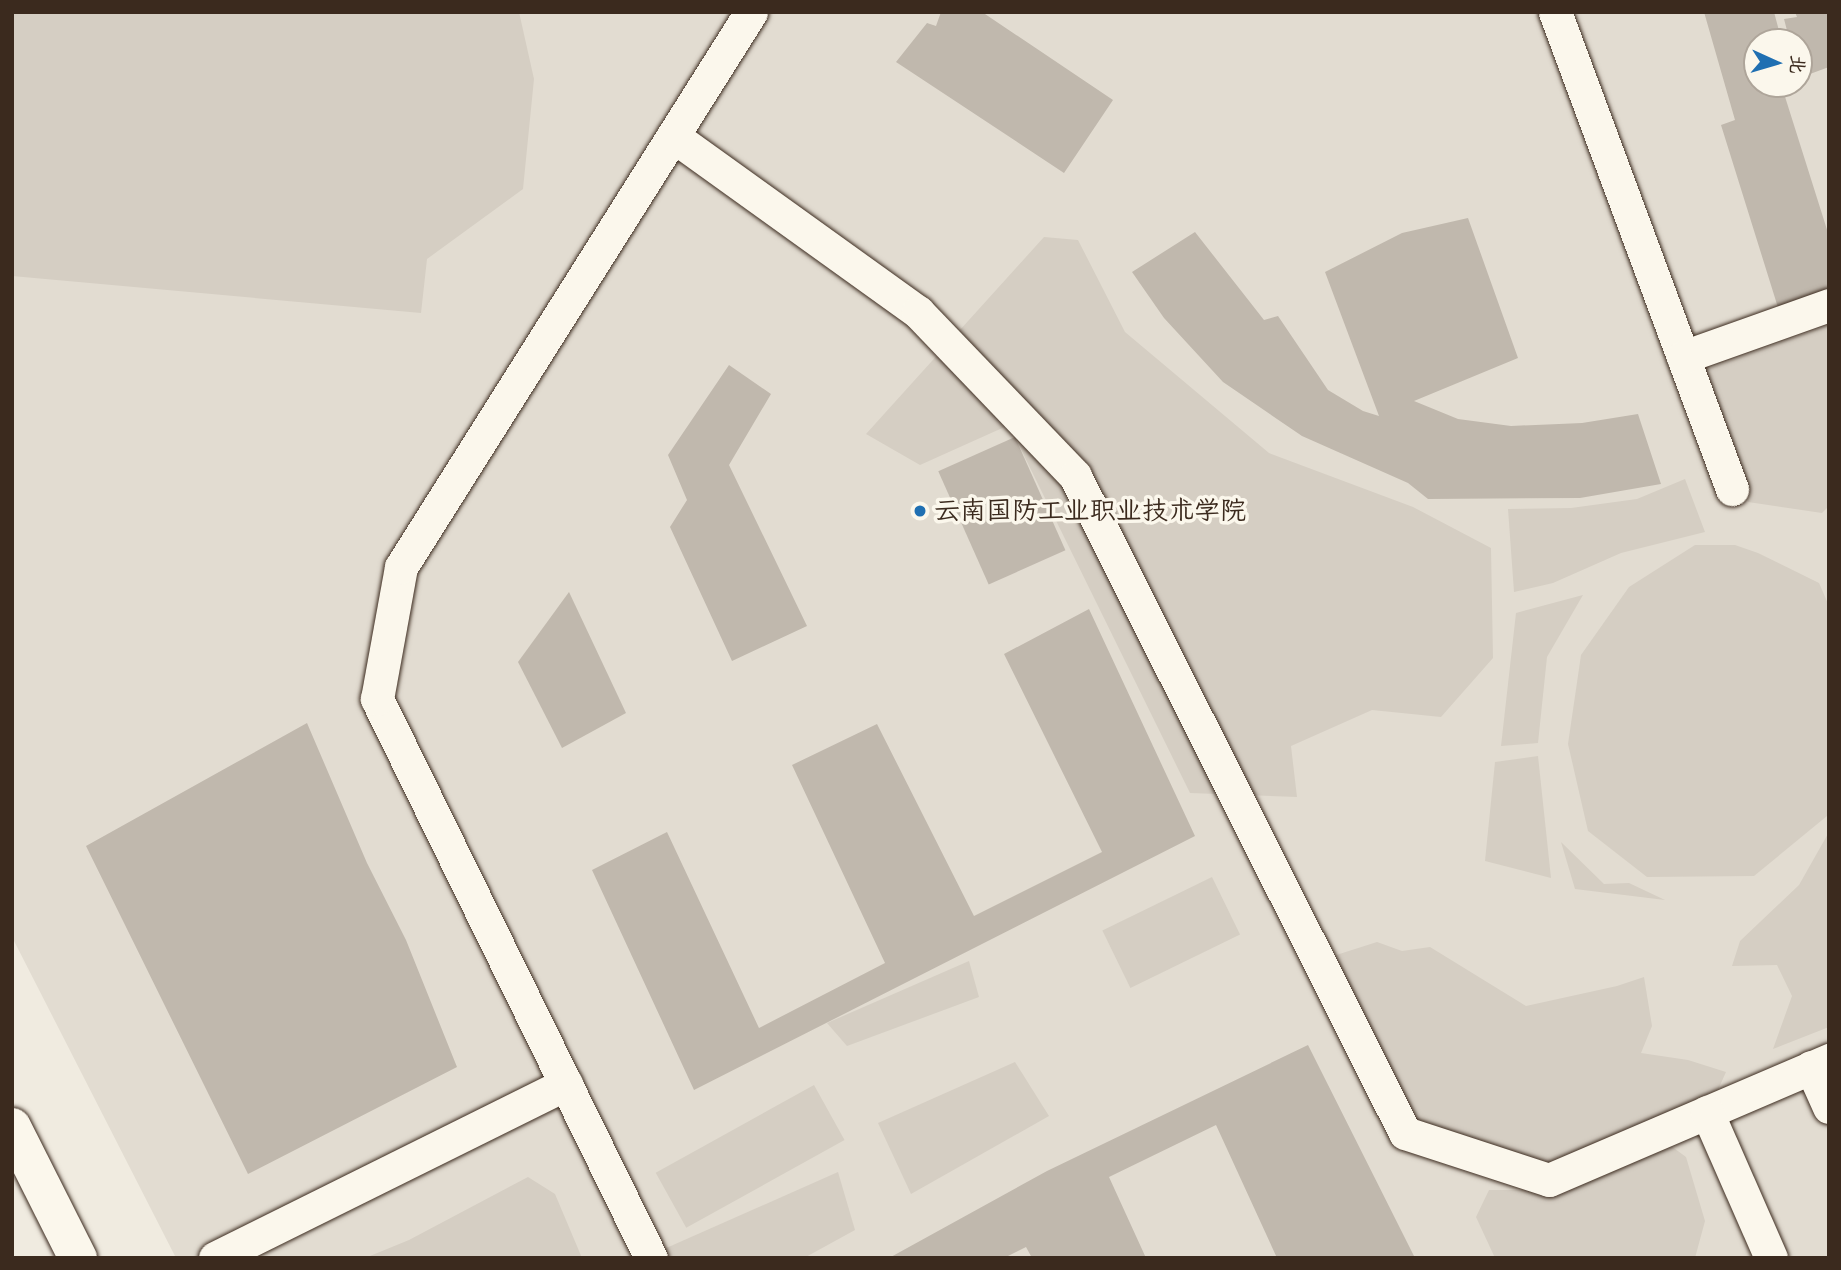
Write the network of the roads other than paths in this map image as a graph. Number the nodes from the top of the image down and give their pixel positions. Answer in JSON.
{"nodes":[{"id":1,"x":751,"y":12,"type":"edge"},
{"id":2,"x":1555,"y":12,"type":"edge"},
{"id":3,"x":673,"y":136,"type":"junction"},
{"id":4,"x":1829,"y":305,"type":"edge"},
{"id":5,"x":1683,"y":357,"type":"junction"},
{"id":6,"x":1732,"y":489,"type":"dead end"},
{"id":7,"x":1820,"y":1064,"type":"edge"},
{"id":8,"x":566,"y":1084,"type":"junction"},
{"id":9,"x":1829,"y":1107,"type":"edge"},
{"id":10,"x":1707,"y":1112,"type":"junction"},
{"id":11,"x":12,"y":1127,"type":"edge"},
{"id":12,"x":78,"y":1258,"type":"edge"},
{"id":13,"x":215,"y":1258,"type":"edge"},
{"id":14,"x":651,"y":1258,"type":"edge"},
{"id":15,"x":1771,"y":1258,"type":"edge"}],
"edges":[{"from":1,"to":3,"type":"street"},
{"from":2,"to":5,"type":"street"},
{"from":3,"to":8,"type":"street"},
{"from":3,"to":10,"type":"street"},
{"from":4,"to":5,"type":"street"},
{"from":5,"to":6,"type":"street"},
{"from":7,"to":9,"type":"street"},
{"from":7,"to":10,"type":"street"},
{"from":8,"to":13,"type":"street"},
{"from":8,"to":14,"type":"street"},
{"from":10,"to":15,"type":"street"},
{"from":11,"to":12,"type":"street"}]}
